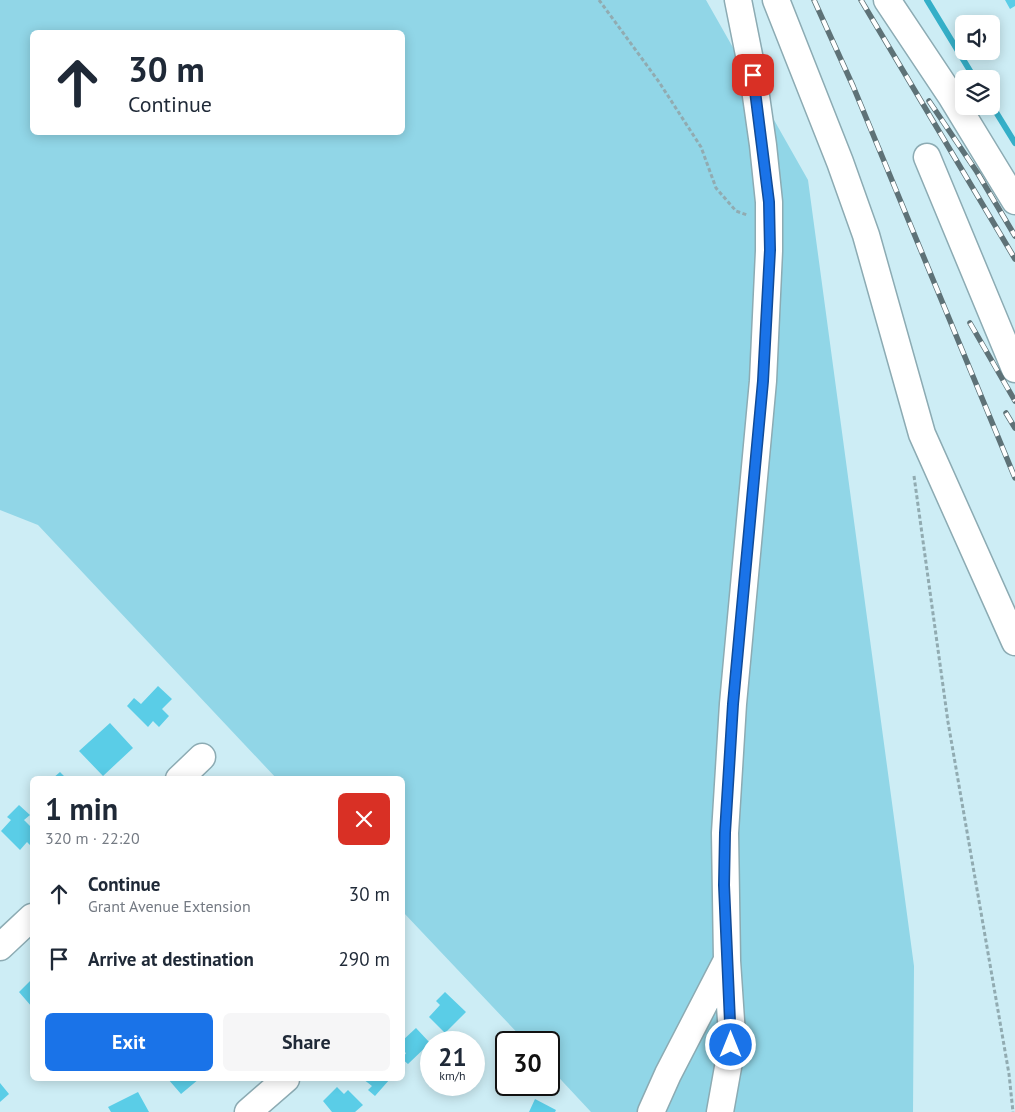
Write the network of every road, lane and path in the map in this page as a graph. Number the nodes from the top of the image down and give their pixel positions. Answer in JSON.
{"nodes":[{"id":1,"x":599,"y":0,"type":"edge"},
{"id":2,"x":738,"y":0,"type":"edge"},
{"id":3,"x":776,"y":0,"type":"edge"},
{"id":4,"x":887,"y":0,"type":"edge"},
{"id":5,"x":927,"y":157,"type":"dead end"},
{"id":6,"x":1015,"y":201,"type":"edge"},
{"id":7,"x":769,"y":226,"type":"junction"},
{"id":8,"x":1015,"y":369,"type":"edge"},
{"id":9,"x":914,"y":473,"type":"dead end"},
{"id":10,"x":1015,"y":642,"type":"edge"},
{"id":11,"x":202,"y":757,"type":"dead end"},
{"id":12,"x":182,"y":776,"type":"edge"},
{"id":13,"x":30,"y":919,"type":"edge"},
{"id":14,"x":0,"y":947,"type":"edge"},
{"id":15,"x":727,"y":960,"type":"junction"},
{"id":16,"x":284,"y":1081,"type":"edge"},
{"id":17,"x":248,"y":1112,"type":"edge"},
{"id":18,"x":651,"y":1112,"type":"edge"},
{"id":19,"x":720,"y":1112,"type":"edge"},
{"id":20,"x":1013,"y":1112,"type":"edge"}],
"edges":[{"from":1,"to":7,"type":"path"},
{"from":2,"to":7,"type":"street"},
{"from":3,"to":10,"type":"street"},
{"from":4,"to":6,"type":"street"},
{"from":5,"to":8,"type":"street"},
{"from":7,"to":15,"type":"street"},
{"from":9,"to":20,"type":"path"},
{"from":11,"to":12,"type":"street"},
{"from":13,"to":14,"type":"street"},
{"from":15,"to":18,"type":"street"},
{"from":15,"to":19,"type":"street"},
{"from":16,"to":17,"type":"street"}]}
